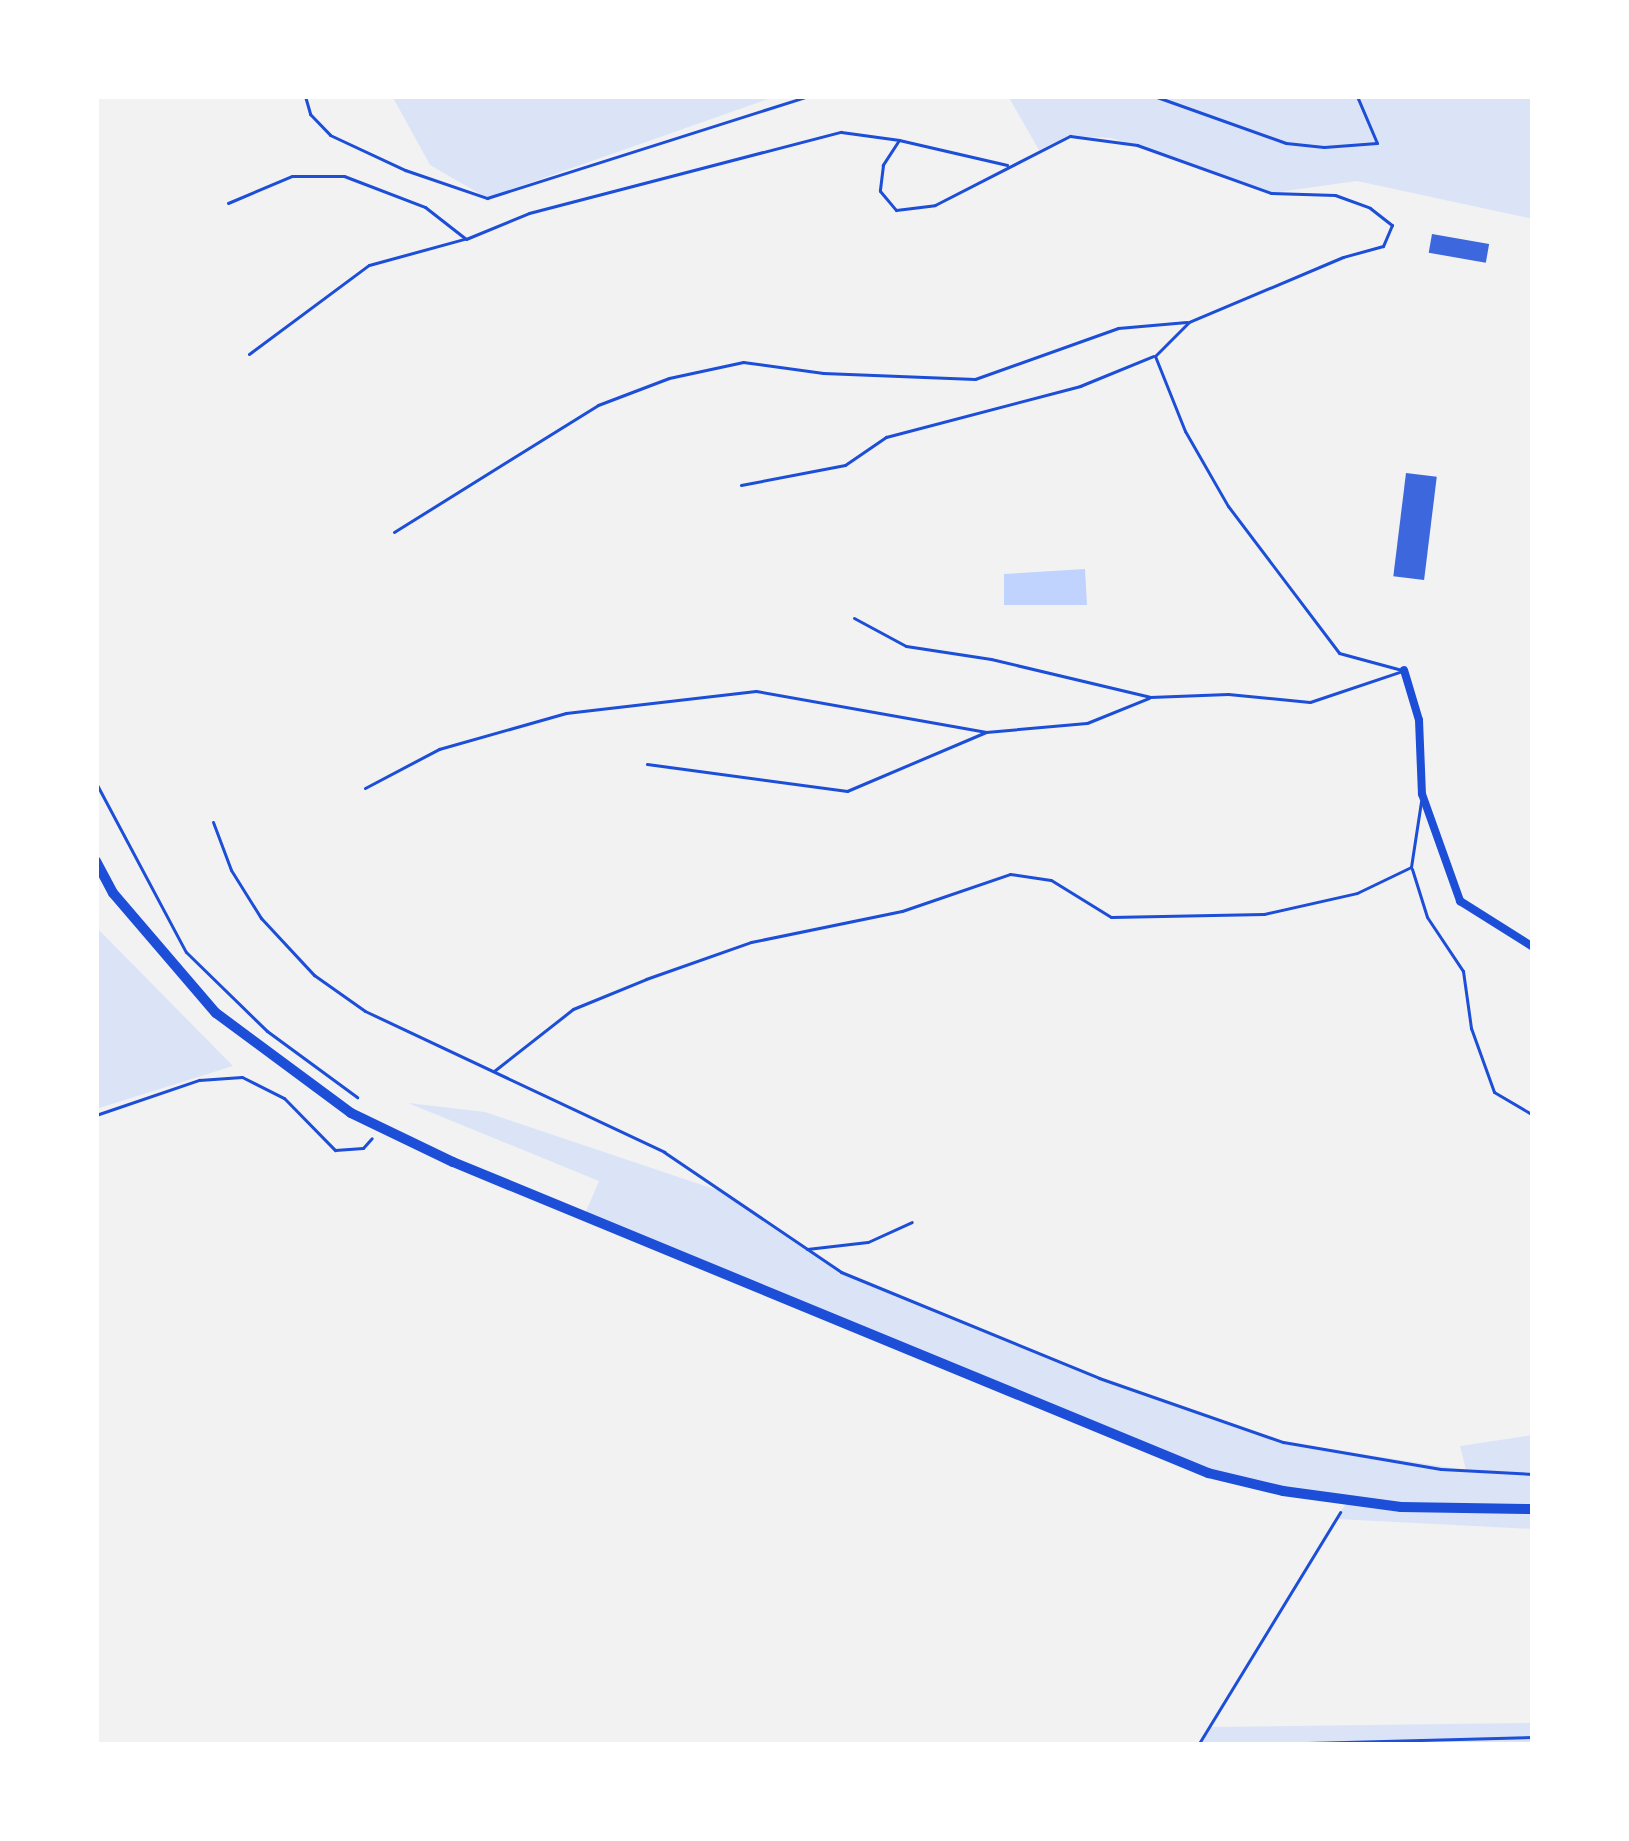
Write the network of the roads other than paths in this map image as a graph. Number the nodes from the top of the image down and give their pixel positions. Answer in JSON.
{"nodes":[{"id":1,"x":899,"y":140,"type":"junction"},
{"id":2,"x":1009,"y":166,"type":"junction"},
{"id":3,"x":228,"y":203,"type":"dead end"},
{"id":4,"x":466,"y":239,"type":"junction"},
{"id":5,"x":1189,"y":322,"type":"junction"},
{"id":6,"x":249,"y":354,"type":"dead end"},
{"id":7,"x":1155,"y":356,"type":"junction"},
{"id":8,"x":741,"y":485,"type":"dead end"},
{"id":9,"x":394,"y":532,"type":"dead end"},
{"id":10,"x":854,"y":618,"type":"dead end"},
{"id":11,"x":1404,"y":670,"type":"junction"},
{"id":12,"x":1150,"y":697,"type":"junction"},
{"id":13,"x":986,"y":732,"type":"junction"},
{"id":14,"x":647,"y":764,"type":"dead end"},
{"id":15,"x":365,"y":788,"type":"dead end"},
{"id":16,"x":1422,"y":794,"type":"junction"},
{"id":17,"x":213,"y":822,"type":"dead end"},
{"id":18,"x":96,"y":861,"type":"edge"},
{"id":19,"x":1411,"y":867,"type":"junction"},
{"id":20,"x":1533,"y":947,"type":"edge"},
{"id":21,"x":494,"y":1071,"type":"junction"},
{"id":22,"x":1533,"y":1115,"type":"edge"},
{"id":23,"x":912,"y":1222,"type":"dead end"},
{"id":24,"x":806,"y":1249,"type":"junction"},
{"id":25,"x":1533,"y":1474,"type":"edge"},
{"id":26,"x":1533,"y":1510,"type":"edge"}],
"edges":[{"from":1,"to":2,"type":"lane"},
{"from":1,"to":2,"type":"lane"},
{"from":1,"to":4,"type":"lane"},
{"from":2,"to":5,"type":"lane"},
{"from":3,"to":4,"type":"lane"},
{"from":4,"to":6,"type":"lane"},
{"from":5,"to":7,"type":"lane"},
{"from":5,"to":9,"type":"lane"},
{"from":7,"to":8,"type":"lane"},
{"from":7,"to":11,"type":"lane"},
{"from":10,"to":12,"type":"lane"},
{"from":11,"to":12,"type":"lane"},
{"from":11,"to":16,"type":"street"},
{"from":12,"to":13,"type":"lane"},
{"from":13,"to":14,"type":"lane"},
{"from":13,"to":15,"type":"lane"},
{"from":16,"to":19,"type":"lane"},
{"from":16,"to":20,"type":"street"},
{"from":17,"to":21,"type":"lane"},
{"from":18,"to":26,"type":"main road"},
{"from":19,"to":21,"type":"lane"},
{"from":19,"to":22,"type":"lane"},
{"from":21,"to":24,"type":"lane"},
{"from":23,"to":24,"type":"lane"},
{"from":24,"to":25,"type":"lane"}]}
